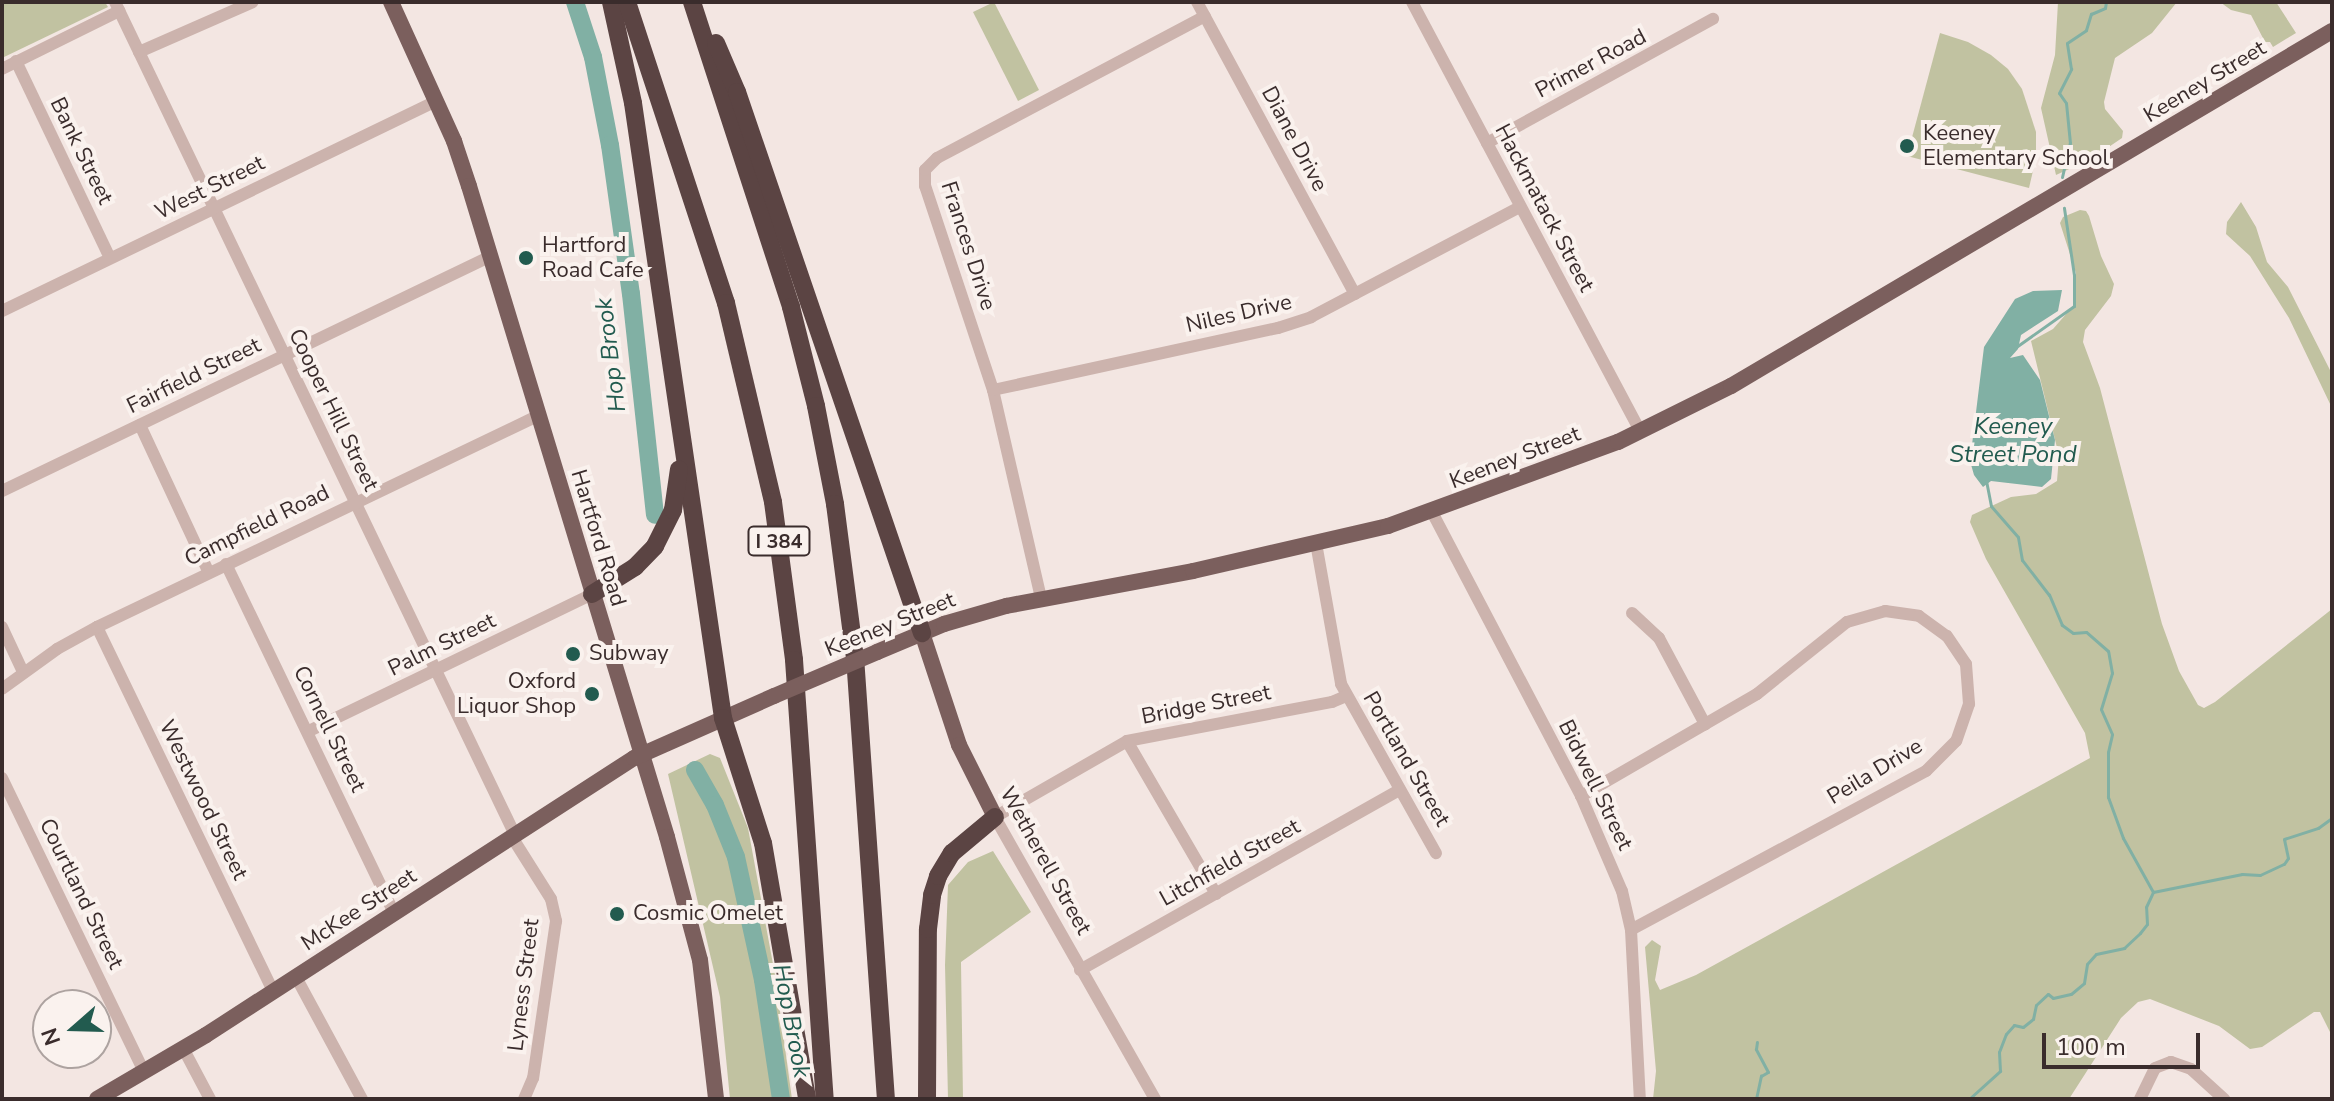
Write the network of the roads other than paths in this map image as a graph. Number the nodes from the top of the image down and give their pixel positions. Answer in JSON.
{"nodes":[{"id":1,"x":253,"y":2,"type":"edge"},
{"id":2,"x":391,"y":2,"type":"edge"},
{"id":3,"x":611,"y":2,"type":"edge"},
{"id":4,"x":627,"y":2,"type":"edge"},
{"id":5,"x":693,"y":2,"type":"edge"},
{"id":6,"x":1197,"y":2,"type":"edge"},
{"id":7,"x":1412,"y":2,"type":"edge"},
{"id":8,"x":117,"y":7,"type":"edge"},
{"id":9,"x":1205,"y":16,"type":"junction"},
{"id":10,"x":1713,"y":19,"type":"dead end"},
{"id":11,"x":2332,"y":31,"type":"edge"},
{"id":12,"x":139,"y":52,"type":"junction"},
{"id":13,"x":16,"y":61,"type":"junction"},
{"id":14,"x":2,"y":69,"type":"edge"},
{"id":15,"x":436,"y":101,"type":"junction"},
{"id":16,"x":1487,"y":143,"type":"junction"},
{"id":17,"x":1520,"y":207,"type":"junction"},
{"id":18,"x":214,"y":208,"type":"junction"},
{"id":19,"x":491,"y":256,"type":"junction"},
{"id":20,"x":110,"y":258,"type":"junction"},
{"id":21,"x":1355,"y":294,"type":"junction"},
{"id":22,"x":2,"y":311,"type":"edge"},
{"id":23,"x":285,"y":355,"type":"junction"},
{"id":24,"x":993,"y":390,"type":"junction"},
{"id":25,"x":676,"y":399,"type":"junction"},
{"id":26,"x":539,"y":415,"type":"junction"},
{"id":27,"x":140,"y":425,"type":"junction"},
{"id":28,"x":1641,"y":432,"type":"junction"},
{"id":29,"x":2,"y":491,"type":"edge"},
{"id":30,"x":355,"y":501,"type":"junction"},
{"id":31,"x":1432,"y":512,"type":"junction"},
{"id":32,"x":1316,"y":543,"type":"junction"},
{"id":33,"x":226,"y":564,"type":"junction"},
{"id":34,"x":208,"y":571,"type":"junction"},
{"id":35,"x":592,"y":594,"type":"junction"},
{"id":36,"x":1041,"y":598,"type":"junction"},
{"id":37,"x":1632,"y":613,"type":"dead end"},
{"id":38,"x":2,"y":627,"type":"edge"},
{"id":39,"x":97,"y":627,"type":"junction"},
{"id":40,"x":922,"y":633,"type":"junction"},
{"id":41,"x":437,"y":669,"type":"junction"},
{"id":42,"x":23,"y":672,"type":"junction"},
{"id":43,"x":2,"y":689,"type":"edge"},
{"id":44,"x":1346,"y":696,"type":"junction"},
{"id":45,"x":723,"y":718,"type":"junction"},
{"id":46,"x":1705,"y":724,"type":"junction"},
{"id":47,"x":309,"y":731,"type":"junction"},
{"id":48,"x":1127,"y":741,"type":"junction"},
{"id":49,"x":642,"y":754,"type":"junction"},
{"id":50,"x":2,"y":778,"type":"edge"},
{"id":51,"x":1400,"y":790,"type":"junction"},
{"id":52,"x":1581,"y":796,"type":"junction"},
{"id":53,"x":995,"y":817,"type":"junction"},
{"id":54,"x":513,"y":836,"type":"junction"},
{"id":55,"x":1436,"y":853,"type":"dead end"},
{"id":56,"x":1216,"y":894,"type":"junction"},
{"id":57,"x":394,"y":913,"type":"junction"},
{"id":58,"x":1631,"y":930,"type":"junction"},
{"id":59,"x":1080,"y":970,"type":"junction"},
{"id":60,"x":296,"y":977,"type":"junction"},
{"id":61,"x":273,"y":991,"type":"junction"},
{"id":62,"x":183,"y":1048,"type":"junction"},
{"id":63,"x":144,"y":1072,"type":"junction"},
{"id":64,"x":97,"y":1099,"type":"edge"},
{"id":65,"x":210,"y":1099,"type":"edge"},
{"id":66,"x":362,"y":1099,"type":"edge"},
{"id":67,"x":524,"y":1099,"type":"edge"},
{"id":68,"x":716,"y":1099,"type":"edge"},
{"id":69,"x":807,"y":1099,"type":"edge"},
{"id":70,"x":825,"y":1099,"type":"edge"},
{"id":71,"x":886,"y":1099,"type":"edge"},
{"id":72,"x":927,"y":1099,"type":"edge"},
{"id":73,"x":1155,"y":1099,"type":"edge"},
{"id":74,"x":1640,"y":1099,"type":"edge"},
{"id":75,"x":2140,"y":1099,"type":"edge"},
{"id":76,"x":2224,"y":1099,"type":"edge"}],
"edges":[{"from":1,"to":12,"type":"street"},
{"from":2,"to":15,"type":"main road","name":"Hartford Road"},
{"from":3,"to":25,"type":"highway"},
{"from":4,"to":70,"type":"highway","number":"I 384"},
{"from":5,"to":40,"type":"highway"},
{"from":5,"to":71,"type":"highway","number":"I 384"},
{"from":6,"to":9,"type":"street","name":"Diane Drive"},
{"from":7,"to":16,"type":"street","name":"Hackmatack Street"},
{"from":8,"to":12,"type":"street","name":"Cooper Hill Street"},
{"from":8,"to":13,"type":"street"},
{"from":9,"to":21,"type":"street","name":"Diane Drive"},
{"from":9,"to":24,"type":"street","name":"Frances Drive"},
{"from":10,"to":16,"type":"street","name":"Primer Road"},
{"from":11,"to":28,"type":"main road","name":"Keeney Street"},
{"from":12,"to":18,"type":"street","name":"Cooper Hill Street"},
{"from":13,"to":14,"type":"street"},
{"from":13,"to":20,"type":"street","name":"Bank Street"},
{"from":15,"to":18,"type":"street","name":"West Street"},
{"from":15,"to":19,"type":"main road","name":"Hartford Road"},
{"from":16,"to":17,"type":"street","name":"Hackmatack Street"},
{"from":17,"to":21,"type":"street","name":"Niles Drive"},
{"from":17,"to":28,"type":"street","name":"Hackmatack Street"},
{"from":18,"to":20,"type":"street","name":"West Street"},
{"from":18,"to":23,"type":"street","name":"Cooper Hill Street"},
{"from":19,"to":23,"type":"street","name":"Fairfield Street"},
{"from":19,"to":26,"type":"main road","name":"Hartford Road"},
{"from":20,"to":22,"type":"street","name":"West Street"},
{"from":21,"to":24,"type":"street","name":"Niles Drive"},
{"from":23,"to":27,"type":"street","name":"Fairfield Street"},
{"from":23,"to":30,"type":"street","name":"Cooper Hill Street"},
{"from":24,"to":36,"type":"street","name":"Frances Drive"},
{"from":25,"to":35,"type":"highway"},
{"from":25,"to":45,"type":"highway"},
{"from":26,"to":30,"type":"street","name":"Campfield Road"},
{"from":26,"to":35,"type":"main road","name":"Hartford Road"},
{"from":27,"to":29,"type":"street","name":"Fairfield Street"},
{"from":27,"to":34,"type":"street"},
{"from":28,"to":31,"type":"main road","name":"Keeney Street"},
{"from":30,"to":33,"type":"street","name":"Campfield Road"},
{"from":30,"to":41,"type":"street","name":"Cooper Hill Street"},
{"from":31,"to":32,"type":"main road","name":"Keeney Street"},
{"from":31,"to":52,"type":"street","name":"Bidwell Street"},
{"from":32,"to":36,"type":"main road","name":"Keeney Street"},
{"from":32,"to":44,"type":"street","name":"Portland Street"},
{"from":33,"to":34,"type":"street","name":"Campfield Road"},
{"from":33,"to":47,"type":"street","name":"Cornell Street"},
{"from":34,"to":39,"type":"street","name":"Campfield Road"},
{"from":35,"to":41,"type":"street","name":"Palm Street"},
{"from":35,"to":49,"type":"main road","name":"Hartford Road"},
{"from":36,"to":40,"type":"main road","name":"Keeney Street"},
{"from":37,"to":46,"type":"street"},
{"from":38,"to":42,"type":"street"},
{"from":39,"to":42,"type":"street","name":"Campfield Road"},
{"from":39,"to":61,"type":"street","name":"Westwood Street"},
{"from":40,"to":45,"type":"main road","name":"Keeney Street","bridge":true},
{"from":40,"to":53,"type":"main road","name":"Wetherell Street"},
{"from":41,"to":47,"type":"street","name":"Palm Street"},
{"from":41,"to":54,"type":"street","name":"Cooper Hill Street"},
{"from":42,"to":43,"type":"street","name":"Campfield Road"},
{"from":44,"to":48,"type":"street","name":"Bridge Street"},
{"from":44,"to":51,"type":"street","name":"Portland Street"},
{"from":45,"to":49,"type":"main road","name":"Keeney Street"},
{"from":45,"to":69,"type":"highway"},
{"from":46,"to":52,"type":"street","name":"Peila Drive"},
{"from":46,"to":58,"type":"street","name":"Peila Drive"},
{"from":47,"to":57,"type":"street","name":"Cornell Street"},
{"from":48,"to":53,"type":"street","name":"Bridge Street"},
{"from":48,"to":56,"type":"street"},
{"from":49,"to":54,"type":"main road","name":"McKee Street"},
{"from":49,"to":68,"type":"main road","name":"Hartford Road"},
{"from":50,"to":63,"type":"street","name":"Courtland Street"},
{"from":51,"to":55,"type":"street","name":"Portland Street"},
{"from":51,"to":56,"type":"street","name":"Litchfield Street"},
{"from":52,"to":58,"type":"street","name":"Bidwell Street"},
{"from":53,"to":59,"type":"street","name":"Wetherell Street"},
{"from":53,"to":72,"type":"highway"},
{"from":54,"to":57,"type":"main road","name":"McKee Street"},
{"from":54,"to":67,"type":"street","name":"Lyness Street"},
{"from":56,"to":59,"type":"street","name":"Litchfield Street"},
{"from":57,"to":60,"type":"main road","name":"McKee Street"},
{"from":58,"to":74,"type":"street","name":"Bidwell Street"},
{"from":59,"to":73,"type":"street","name":"Wetherell Street"},
{"from":60,"to":61,"type":"main road","name":"McKee Street"},
{"from":60,"to":66,"type":"street"},
{"from":61,"to":62,"type":"main road","name":"McKee Street"},
{"from":62,"to":63,"type":"main road","name":"McKee Street"},
{"from":62,"to":65,"type":"street"},
{"from":63,"to":64,"type":"main road","name":"McKee Street"},
{"from":75,"to":76,"type":"street"}]}
